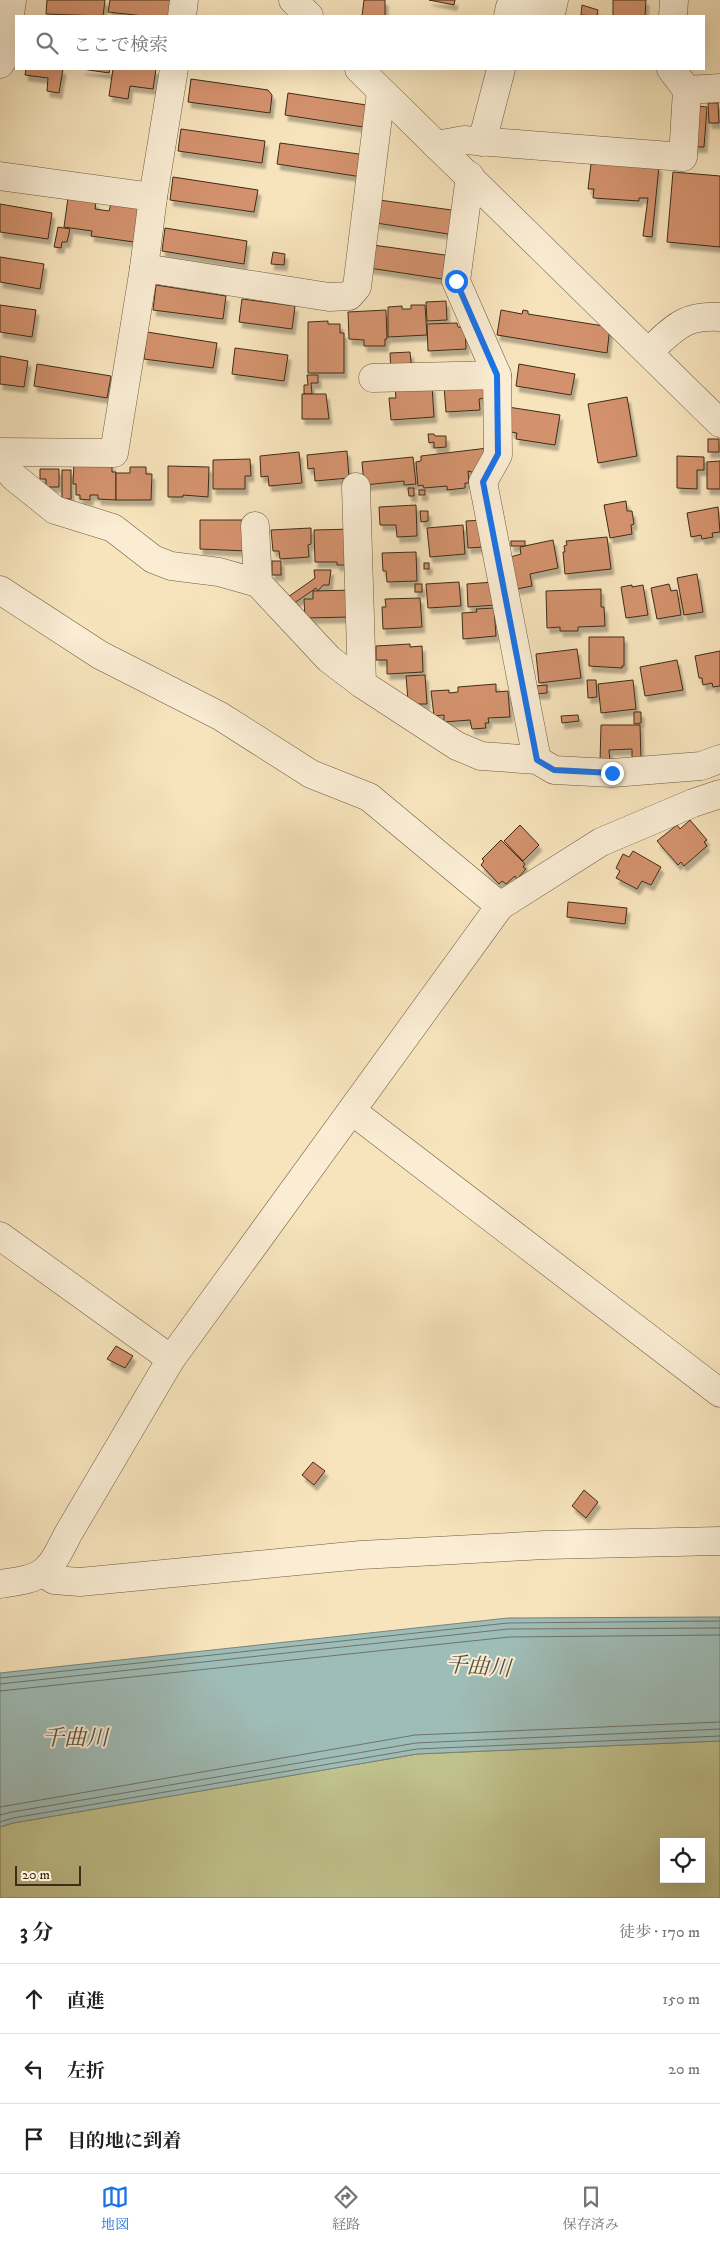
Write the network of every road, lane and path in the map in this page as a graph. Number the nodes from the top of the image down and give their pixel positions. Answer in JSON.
{"nodes":[{"id":1,"x":12,"y":0,"type":"edge"},
{"id":2,"x":184,"y":0,"type":"edge"},
{"id":3,"x":554,"y":0,"type":"edge"},
{"id":4,"x":674,"y":0,"type":"edge"},
{"id":5,"x":182,"y":15,"type":"edge"},
{"id":6,"x":508,"y":15,"type":"edge"},
{"id":7,"x":673,"y":15,"type":"edge"},
{"id":8,"x":0,"y":64,"type":"edge"},
{"id":9,"x":174,"y":70,"type":"edge"},
{"id":10,"x":360,"y":70,"type":"edge"},
{"id":11,"x":501,"y":70,"type":"edge"},
{"id":12,"x":672,"y":70,"type":"edge"},
{"id":13,"x":720,"y":88,"type":"edge"},
{"id":14,"x":687,"y":90,"type":"junction"},
{"id":15,"x":381,"y":92,"type":"junction"},
{"id":16,"x":482,"y":142,"type":"junction"},
{"id":17,"x":436,"y":145,"type":"junction"},
{"id":18,"x":0,"y":176,"type":"edge"},
{"id":19,"x":470,"y":176,"type":"junction"},
{"id":20,"x":153,"y":197,"type":"junction"},
{"id":21,"x":144,"y":268,"type":"junction"},
{"id":22,"x":720,"y":317,"type":"edge"},
{"id":23,"x":649,"y":352,"type":"junction"},
{"id":24,"x":497,"y":375,"type":"junction"},
{"id":25,"x":373,"y":378,"type":"dead end"},
{"id":26,"x":720,"y":423,"type":"edge"},
{"id":27,"x":0,"y":452,"type":"edge"},
{"id":28,"x":0,"y":461,"type":"edge"},
{"id":29,"x":356,"y":487,"type":"dead end"},
{"id":30,"x":255,"y":526,"type":"dead end"},
{"id":31,"x":258,"y":583,"type":"junction"},
{"id":32,"x":0,"y":590,"type":"edge"},
{"id":33,"x":362,"y":684,"type":"junction"},
{"id":34,"x":720,"y":759,"type":"edge"},
{"id":35,"x":537,"y":760,"type":"junction"},
{"id":36,"x":720,"y":794,"type":"edge"},
{"id":37,"x":500,"y":906,"type":"junction"},
{"id":38,"x":352,"y":1111,"type":"junction"},
{"id":39,"x":0,"y":1236,"type":"edge"},
{"id":40,"x":171,"y":1359,"type":"junction"},
{"id":41,"x":720,"y":1394,"type":"edge"},
{"id":42,"x":720,"y":1540,"type":"edge"},
{"id":43,"x":43,"y":1573,"type":"junction"},
{"id":44,"x":0,"y":1584,"type":"edge"}],
"edges":[{"from":1,"to":8,"type":"street"},
{"from":2,"to":5,"type":"street"},
{"from":3,"to":6,"type":"street"},
{"from":4,"to":7,"type":"street"},
{"from":9,"to":20,"type":"street"},
{"from":10,"to":15,"type":"street"},
{"from":11,"to":16,"type":"street"},
{"from":12,"to":14,"type":"street"},
{"from":13,"to":14,"type":"street"},
{"from":14,"to":16,"type":"street"},
{"from":15,"to":17,"type":"street"},
{"from":15,"to":21,"type":"street"},
{"from":16,"to":17,"type":"street"},
{"from":17,"to":19,"type":"street"},
{"from":18,"to":20,"type":"street"},
{"from":19,"to":23,"type":"street"},
{"from":19,"to":24,"type":"street"},
{"from":20,"to":21,"type":"street"},
{"from":21,"to":27,"type":"street"},
{"from":22,"to":23,"type":"street"},
{"from":23,"to":26,"type":"street"},
{"from":24,"to":25,"type":"street"},
{"from":24,"to":35,"type":"street"},
{"from":28,"to":31,"type":"street"},
{"from":29,"to":33,"type":"street"},
{"from":30,"to":31,"type":"street"},
{"from":31,"to":33,"type":"street"},
{"from":32,"to":37,"type":"street"},
{"from":33,"to":35,"type":"street"},
{"from":34,"to":35,"type":"street"},
{"from":36,"to":37,"type":"street"},
{"from":37,"to":38,"type":"street"},
{"from":38,"to":40,"type":"street"},
{"from":38,"to":41,"type":"street"},
{"from":39,"to":40,"type":"street"},
{"from":40,"to":43,"type":"street"},
{"from":42,"to":43,"type":"street"},
{"from":43,"to":44,"type":"street"}]}
